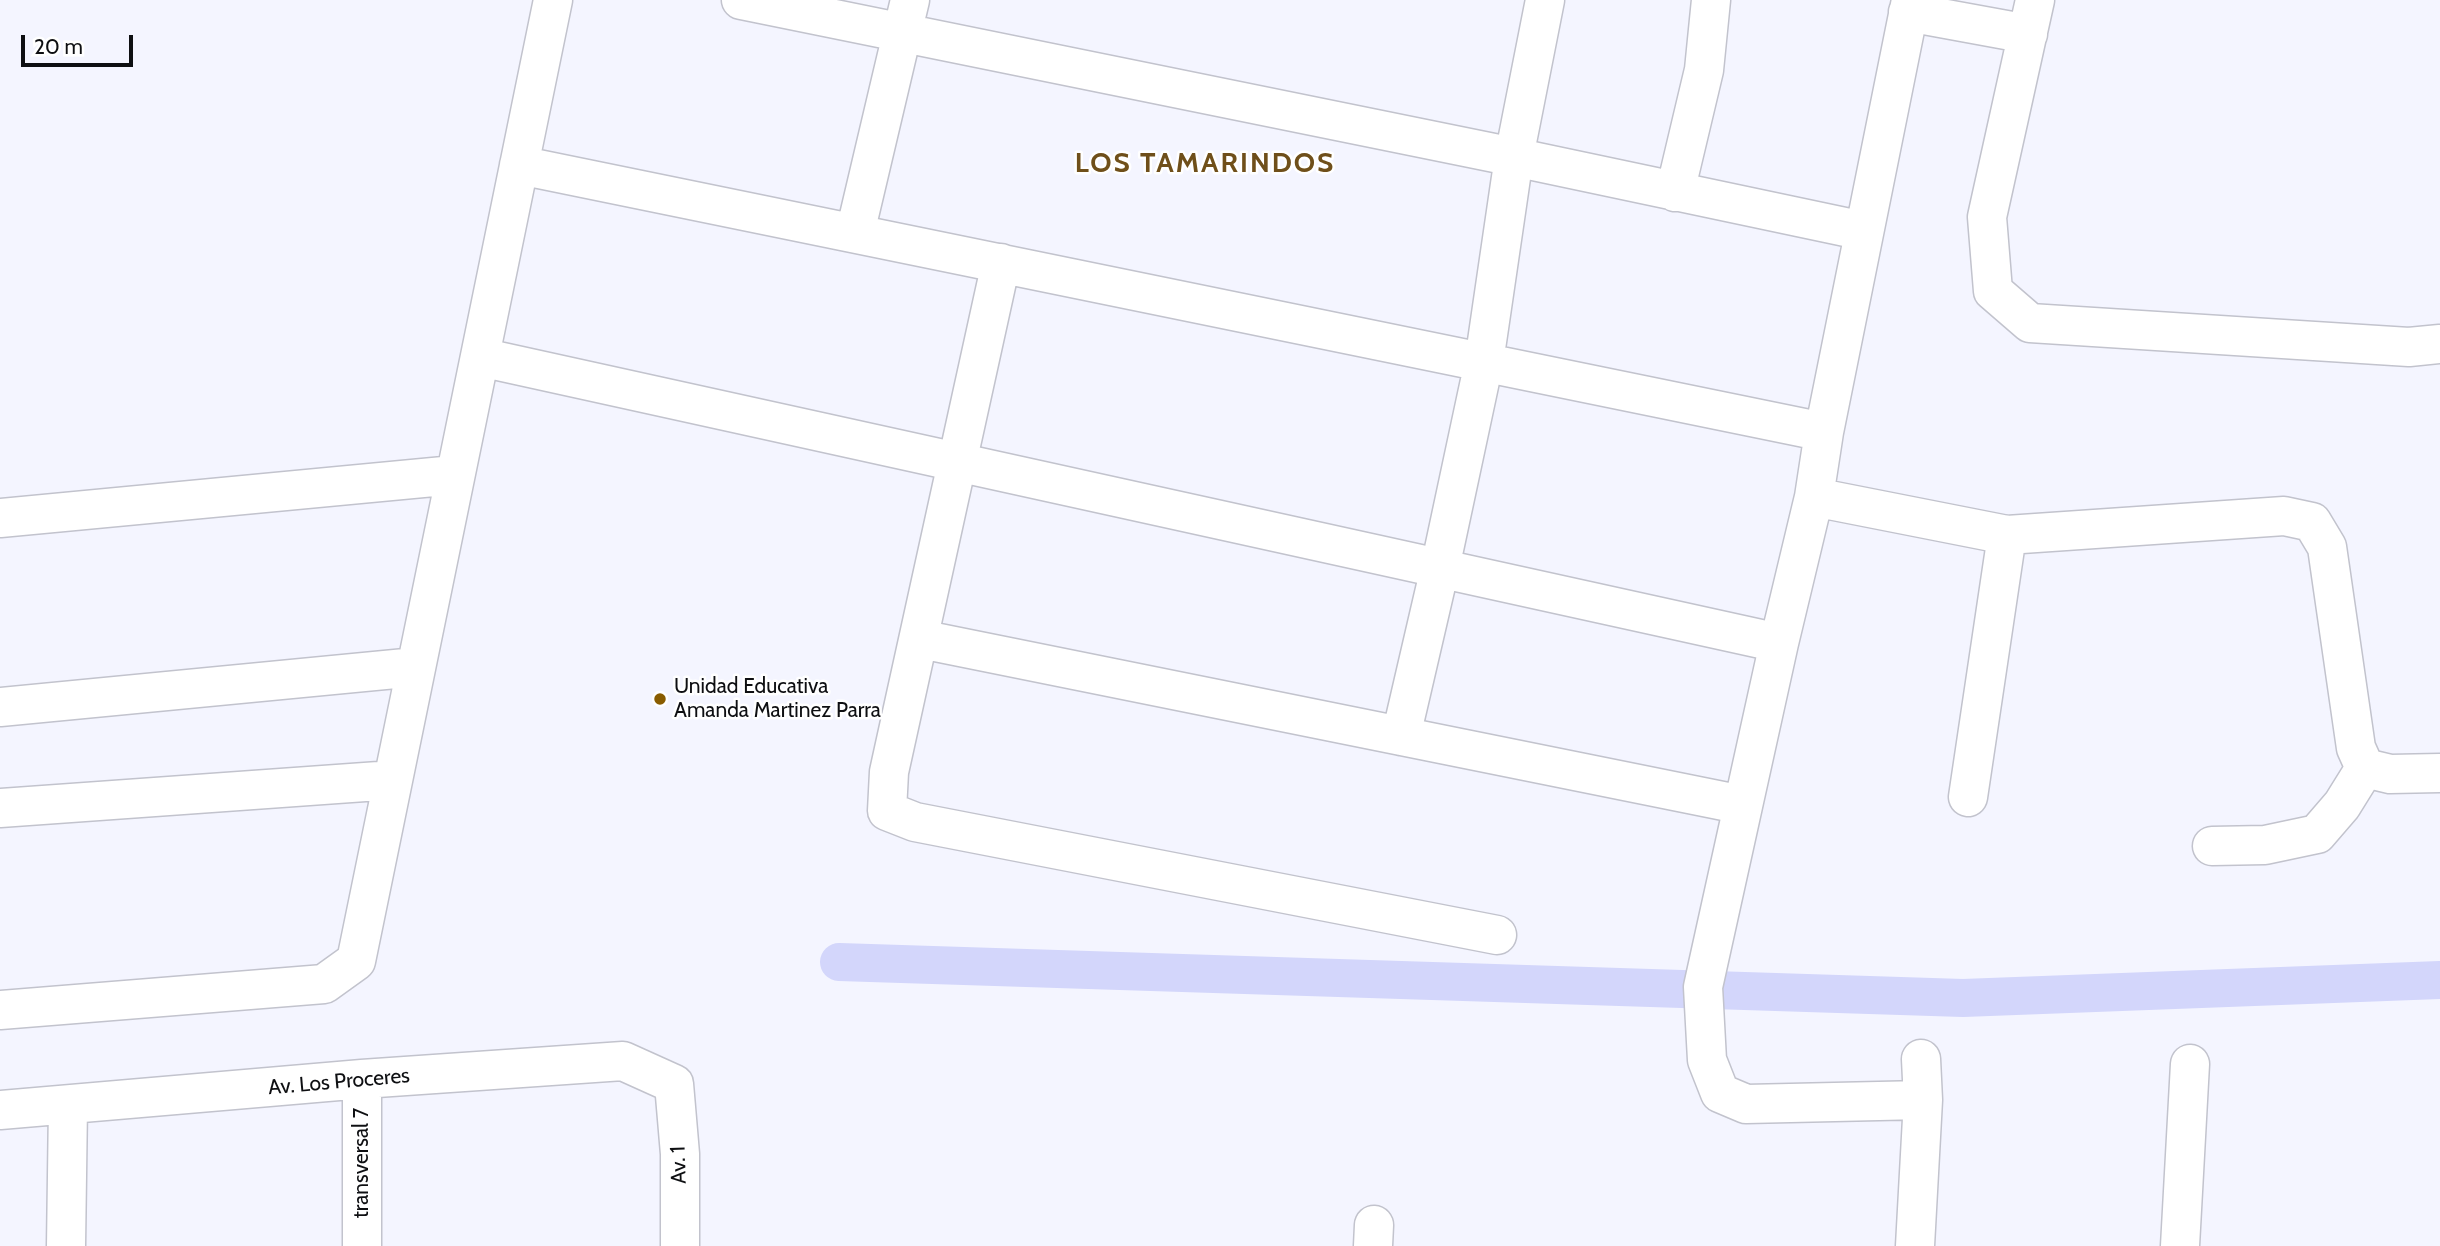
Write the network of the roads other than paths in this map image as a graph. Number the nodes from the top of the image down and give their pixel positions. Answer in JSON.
{"nodes":[{"id":1,"x":552,"y":0,"type":"edge"},
{"id":2,"x":741,"y":0,"type":"edge"},
{"id":3,"x":1545,"y":0,"type":"edge"},
{"id":4,"x":1681,"y":0,"type":"edge"},
{"id":5,"x":1697,"y":0,"type":"edge"},
{"id":6,"x":1711,"y":0,"type":"edge"},
{"id":7,"x":1910,"y":6,"type":"edge"},
{"id":8,"x":906,"y":16,"type":"edge"},
{"id":9,"x":2031,"y":17,"type":"edge"},
{"id":10,"x":1514,"y":157,"type":"junction"},
{"id":11,"x":519,"y":165,"type":"junction"},
{"id":12,"x":1675,"y":192,"type":"junction"},
{"id":13,"x":1864,"y":231,"type":"junction"},
{"id":14,"x":855,"y":233,"type":"junction"},
{"id":15,"x":1000,"y":263,"type":"junction"},
{"id":16,"x":2440,"y":344,"type":"edge"},
{"id":17,"x":480,"y":357,"type":"junction"},
{"id":18,"x":1484,"y":362,"type":"junction"},
{"id":19,"x":1824,"y":432,"type":"junction"},
{"id":20,"x":958,"y":461,"type":"junction"},
{"id":21,"x":455,"y":477,"type":"junction"},
{"id":22,"x":1814,"y":497,"type":"junction"},
{"id":23,"x":0,"y":517,"type":"edge"},
{"id":24,"x":2007,"y":535,"type":"junction"},
{"id":25,"x":1440,"y":568,"type":"junction"},
{"id":26,"x":920,"y":639,"type":"junction"},
{"id":27,"x":1779,"y":643,"type":"junction"},
{"id":28,"x":416,"y":667,"type":"junction"},
{"id":29,"x":0,"y":707,"type":"edge"},
{"id":30,"x":1401,"y":736,"type":"junction"},
{"id":31,"x":2365,"y":768,"type":"junction"},
{"id":32,"x":2440,"y":773,"type":"edge"},
{"id":33,"x":393,"y":780,"type":"junction"},
{"id":34,"x":1968,"y":797,"type":"dead end"},
{"id":35,"x":1743,"y":805,"type":"junction"},
{"id":36,"x":0,"y":808,"type":"edge"},
{"id":37,"x":2212,"y":846,"type":"dead end"},
{"id":38,"x":1497,"y":934,"type":"dead end"},
{"id":39,"x":0,"y":1010,"type":"edge"},
{"id":40,"x":1921,"y":1059,"type":"dead end"},
{"id":41,"x":2190,"y":1064,"type":"dead end"},
{"id":42,"x":362,"y":1079,"type":"junction"},
{"id":43,"x":674,"y":1084,"type":"joint"},
{"id":44,"x":1923,"y":1100,"type":"junction"},
{"id":45,"x":68,"y":1105,"type":"junction"},
{"id":46,"x":0,"y":1110,"type":"edge"},
{"id":47,"x":66,"y":1246,"type":"edge"},
{"id":48,"x":362,"y":1246,"type":"edge"},
{"id":49,"x":680,"y":1246,"type":"edge"},
{"id":50,"x":1915,"y":1246,"type":"edge"},
{"id":51,"x":2180,"y":1246,"type":"edge"}],
"edges":[{"from":1,"to":11,"type":"street"},
{"from":2,"to":8,"type":"street"},
{"from":3,"to":10,"type":"street"},
{"from":4,"to":5,"type":"street"},
{"from":6,"to":12,"type":"street"},
{"from":7,"to":9,"type":"street"},
{"from":7,"to":13,"type":"street"},
{"from":8,"to":10,"type":"street"},
{"from":8,"to":14,"type":"street"},
{"from":9,"to":16,"type":"street"},
{"from":10,"to":12,"type":"street"},
{"from":10,"to":18,"type":"street"},
{"from":11,"to":14,"type":"street"},
{"from":11,"to":17,"type":"street"},
{"from":12,"to":13,"type":"street"},
{"from":13,"to":19,"type":"street"},
{"from":14,"to":15,"type":"street"},
{"from":15,"to":18,"type":"street"},
{"from":15,"to":20,"type":"street"},
{"from":17,"to":20,"type":"street"},
{"from":17,"to":21,"type":"street"},
{"from":18,"to":19,"type":"street"},
{"from":18,"to":25,"type":"street"},
{"from":19,"to":22,"type":"street"},
{"from":20,"to":25,"type":"street"},
{"from":20,"to":26,"type":"street"},
{"from":21,"to":23,"type":"street"},
{"from":21,"to":28,"type":"street"},
{"from":22,"to":24,"type":"street"},
{"from":22,"to":27,"type":"street"},
{"from":24,"to":31,"type":"street"},
{"from":24,"to":34,"type":"street"},
{"from":25,"to":27,"type":"street"},
{"from":25,"to":30,"type":"street"},
{"from":26,"to":30,"type":"street"},
{"from":26,"to":38,"type":"street"},
{"from":27,"to":35,"type":"street"},
{"from":28,"to":29,"type":"street"},
{"from":28,"to":33,"type":"street"},
{"from":30,"to":35,"type":"street"},
{"from":31,"to":32,"type":"street"},
{"from":31,"to":37,"type":"street"},
{"from":33,"to":36,"type":"street"},
{"from":33,"to":39,"type":"street"},
{"from":35,"to":44,"type":"street"},
{"from":40,"to":44,"type":"street"},
{"from":41,"to":51,"type":"street"},
{"from":42,"to":43,"type":"street","name":"Av. Los Proceres"},
{"from":42,"to":45,"type":"street","name":"Av. Los Proceres"},
{"from":42,"to":48,"type":"street","name":"transversal 7"},
{"from":43,"to":49,"type":"street","name":"Av. 1"},
{"from":44,"to":50,"type":"street"},
{"from":45,"to":46,"type":"street","name":"Av. Los Proceres"},
{"from":45,"to":47,"type":"street"}]}
